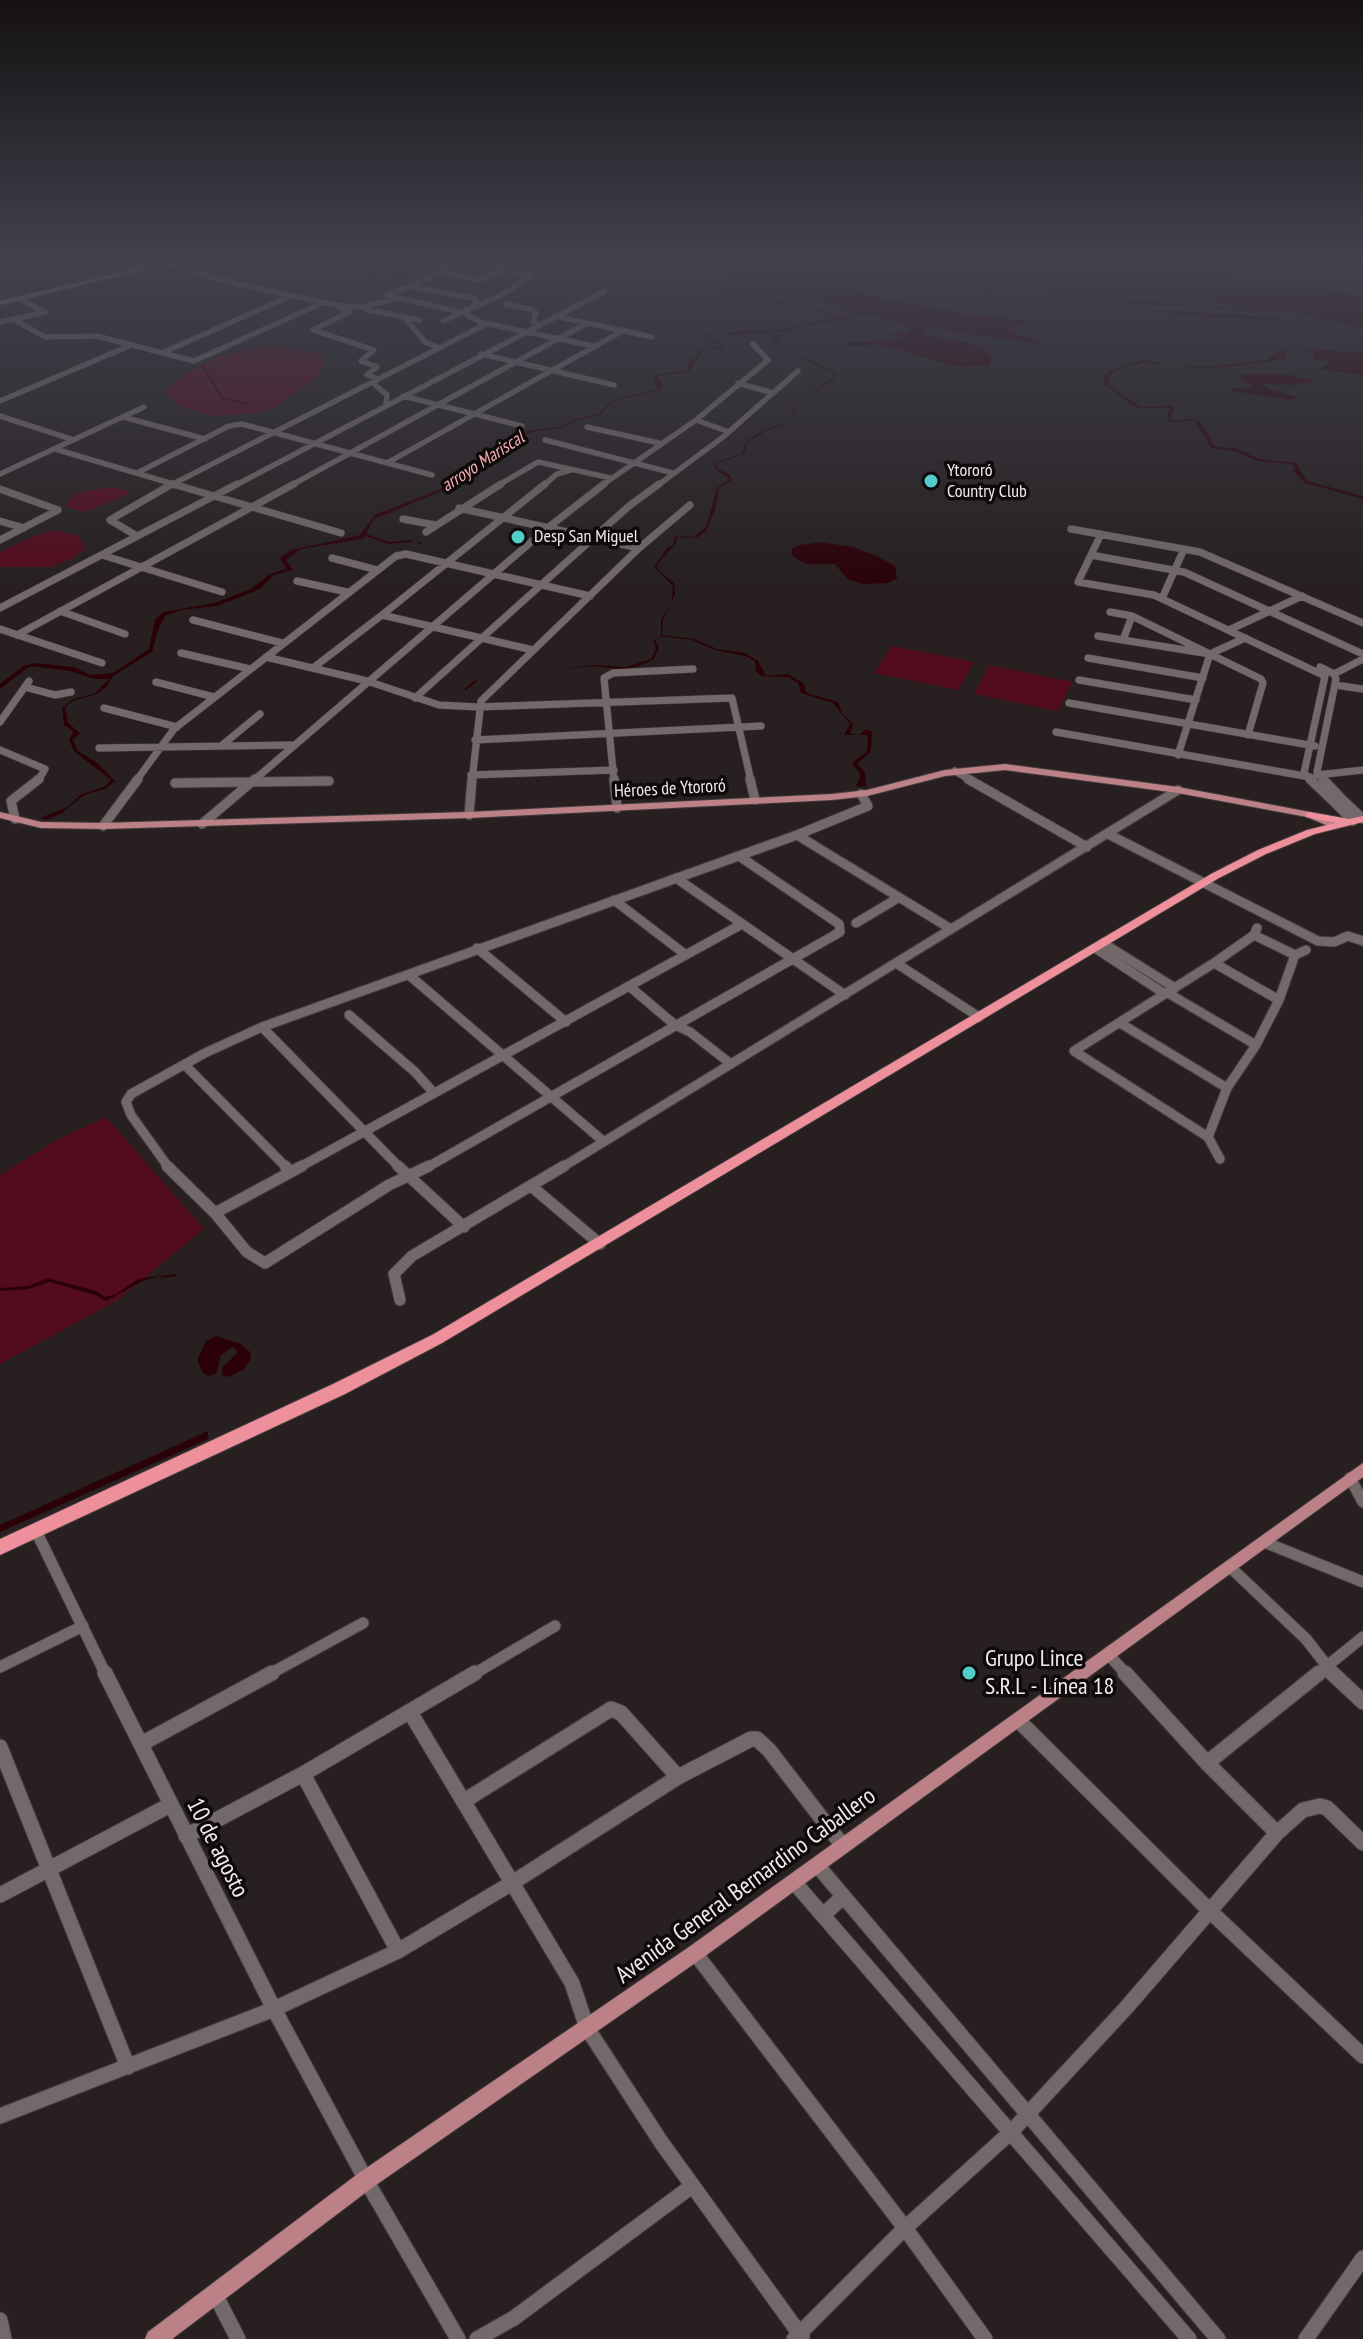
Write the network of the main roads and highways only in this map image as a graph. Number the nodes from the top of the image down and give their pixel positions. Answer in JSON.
{"nodes":[{"id":1,"x":0,"y":815,"type":"edge"},
{"id":2,"x":1307,"y":815,"type":"junction"},
{"id":3,"x":1359,"y":823,"type":"edge"},
{"id":4,"x":1326,"y":828,"type":"junction"},
{"id":5,"x":1357,"y":1474,"type":"edge"},
{"id":6,"x":0,"y":1547,"type":"edge"},
{"id":7,"x":155,"y":2339,"type":"edge"}],
"edges":[{"from":1,"to":2,"type":"main road","name":"Héroes de Ytororó"},
{"from":2,"to":3,"type":"highway"},
{"from":2,"to":4,"type":"highway"},
{"from":3,"to":4,"type":"highway"},
{"from":4,"to":6,"type":"highway"},
{"from":5,"to":7,"type":"main road","name":"Avenida General Bernardino Caballero"}]}
